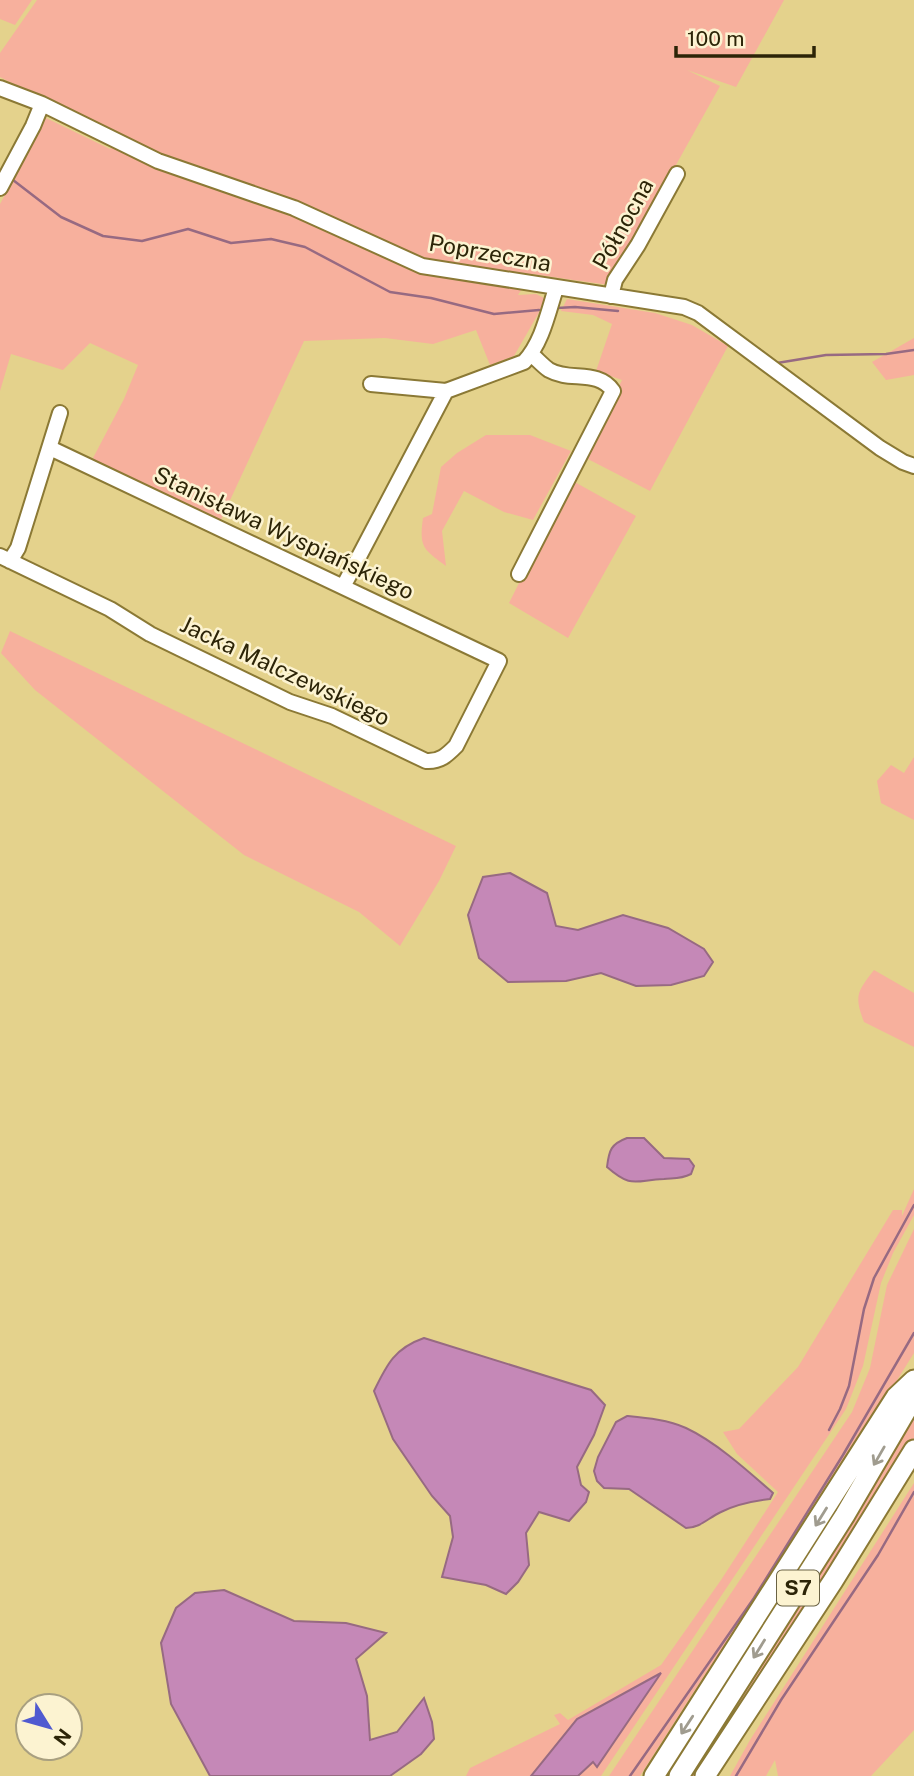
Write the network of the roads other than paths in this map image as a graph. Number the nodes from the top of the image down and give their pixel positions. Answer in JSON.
{"nodes":[{"id":1,"x":0,"y":88,"type":"edge"},
{"id":2,"x":42,"y":104,"type":"junction"},
{"id":3,"x":677,"y":174,"type":"dead end"},
{"id":4,"x":0,"y":188,"type":"edge"},
{"id":5,"x":556,"y":288,"type":"junction"},
{"id":6,"x":611,"y":296,"type":"junction"},
{"id":7,"x":531,"y":354,"type":"junction"},
{"id":8,"x":371,"y":384,"type":"dead end"},
{"id":9,"x":446,"y":391,"type":"junction"},
{"id":10,"x":60,"y":413,"type":"dead end"},
{"id":11,"x":50,"y":448,"type":"junction"},
{"id":12,"x":914,"y":466,"type":"edge"},
{"id":13,"x":5,"y":558,"type":"edge"},
{"id":14,"x":519,"y":574,"type":"dead end"},
{"id":15,"x":343,"y":587,"type":"junction"},
{"id":16,"x":499,"y":661,"type":"joint"},
{"id":17,"x":914,"y":1380,"type":"edge"},
{"id":18,"x":914,"y":1397,"type":"edge"},
{"id":19,"x":914,"y":1450,"type":"edge"},
{"id":20,"x":788,"y":1649,"type":"junction"},
{"id":21,"x":654,"y":1776,"type":"edge"},
{"id":22,"x":678,"y":1776,"type":"edge"},
{"id":23,"x":705,"y":1776,"type":"edge"},
{"id":24,"x":722,"y":1776,"type":"edge"}],
"edges":[{"from":1,"to":2,"type":"street","name":"Poprzeczna"},
{"from":2,"to":4,"type":"street"},
{"from":2,"to":5,"type":"street","name":"Poprzeczna"},
{"from":3,"to":6,"type":"street","name":"Północna"},
{"from":5,"to":6,"type":"street","name":"Poprzeczna"},
{"from":5,"to":7,"type":"street"},
{"from":6,"to":12,"type":"street","name":"Poprzeczna"},
{"from":7,"to":9,"type":"street"},
{"from":7,"to":14,"type":"street"},
{"from":8,"to":9,"type":"street"},
{"from":9,"to":15,"type":"street"},
{"from":10,"to":11,"type":"street"},
{"from":11,"to":13,"type":"street"},
{"from":11,"to":15,"type":"street","name":"Stanisława Wyspiańskiego"},
{"from":13,"to":16,"type":"street","name":"Jacka Malczewskiego"},
{"from":15,"to":16,"type":"street","name":"Stanisława Wyspiańskiego"},
{"from":17,"to":21,"type":"highway","one_way":true},
{"from":18,"to":22,"type":"highway","number":"S7","one_way":true},
{"from":19,"to":20,"type":"highway","number":"S7"},
{"from":20,"to":23,"type":"highway","number":"S7"},
{"from":20,"to":24,"type":"highway"}]}
